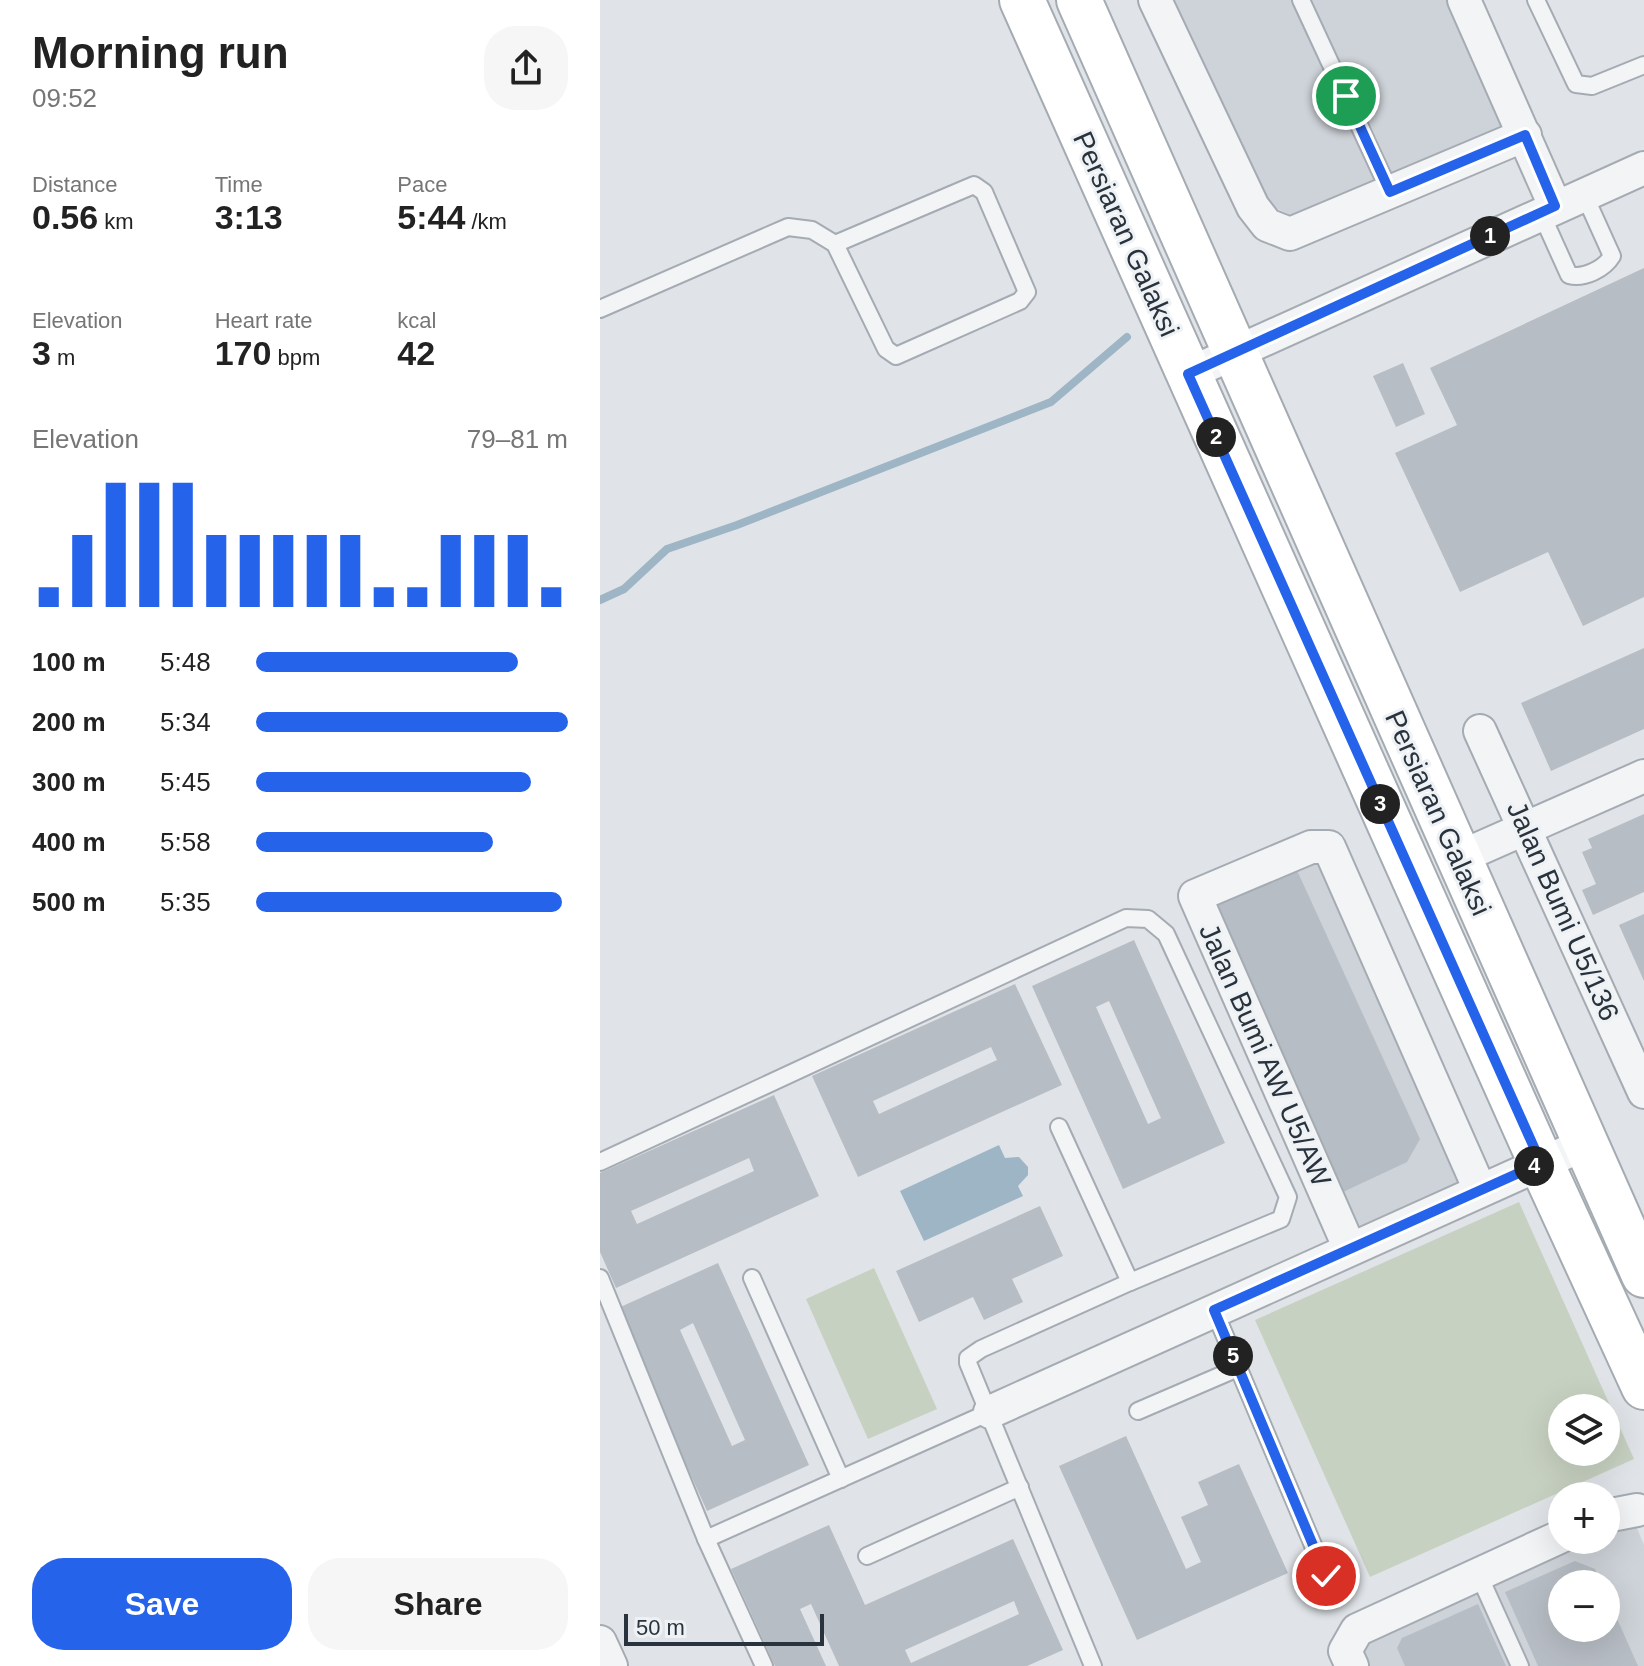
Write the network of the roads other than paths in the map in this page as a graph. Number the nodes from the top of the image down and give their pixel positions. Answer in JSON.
{"nodes":[{"id":1,"x":1022,"y":0,"type":"edge"},
{"id":2,"x":1079,"y":0,"type":"edge"},
{"id":3,"x":1155,"y":0,"type":"edge"},
{"id":4,"x":1301,"y":0,"type":"edge"},
{"id":5,"x":1464,"y":0,"type":"edge"},
{"id":6,"x":1536,"y":0,"type":"edge"},
{"id":7,"x":1644,"y":65,"type":"edge"},
{"id":8,"x":1525,"y":135,"type":"junction"},
{"id":9,"x":1644,"y":168,"type":"edge"},
{"id":10,"x":1390,"y":192,"type":"junction"},
{"id":11,"x":1560,"y":204,"type":"junction"},
{"id":12,"x":835,"y":244,"type":"junction"},
{"id":13,"x":600,"y":309,"type":"edge"},
{"id":14,"x":1236,"y":353,"type":"junction"},
{"id":15,"x":1188,"y":374,"type":"junction"},
{"id":16,"x":1480,"y":731,"type":"dead end"},
{"id":17,"x":1644,"y":776,"type":"edge"},
{"id":18,"x":1526,"y":828,"type":"junction"},
{"id":19,"x":1458,"y":858,"type":"junction"},
{"id":20,"x":1635,"y":1044,"type":"edge"},
{"id":21,"x":1644,"y":1092,"type":"edge"},
{"id":22,"x":1059,"y":1127,"type":"dead end"},
{"id":23,"x":1585,"y":1144,"type":"junction"},
{"id":24,"x":600,"y":1162,"type":"edge"},
{"id":25,"x":1541,"y":1163,"type":"junction"},
{"id":26,"x":1480,"y":1190,"type":"junction"},
{"id":27,"x":1350,"y":1249,"type":"junction"},
{"id":28,"x":1644,"y":1275,"type":"edge"},
{"id":29,"x":600,"y":1278,"type":"edge"},
{"id":30,"x":752,"y":1278,"type":"dead end"},
{"id":31,"x":1130,"y":1282,"type":"junction"},
{"id":32,"x":1214,"y":1310,"type":"junction"},
{"id":33,"x":1238,"y":1368,"type":"junction"},
{"id":34,"x":1644,"y":1387,"type":"edge"},
{"id":35,"x":1138,"y":1411,"type":"dead end"},
{"id":36,"x":990,"y":1412,"type":"junction"},
{"id":37,"x":841,"y":1479,"type":"junction"},
{"id":38,"x":1020,"y":1487,"type":"junction"},
{"id":39,"x":1642,"y":1514,"type":"edge"},
{"id":40,"x":1620,"y":1515,"type":"edge"},
{"id":41,"x":706,"y":1539,"type":"junction"},
{"id":42,"x":1548,"y":1542,"type":"edge"},
{"id":43,"x":867,"y":1556,"type":"dead end"},
{"id":44,"x":1478,"y":1573,"type":"junction"},
{"id":45,"x":1326,"y":1576,"type":"dead end"},
{"id":46,"x":600,"y":1642,"type":"edge"},
{"id":47,"x":611,"y":1666,"type":"edge"},
{"id":48,"x":764,"y":1666,"type":"edge"},
{"id":49,"x":1093,"y":1666,"type":"edge"},
{"id":50,"x":1352,"y":1666,"type":"edge"},
{"id":51,"x":1520,"y":1666,"type":"edge"}],
"edges":[{"from":1,"to":15,"type":"main road","name":"Persiaran Galaksi"},
{"from":2,"to":14,"type":"main road","name":"Persiaran Galaksi"},
{"from":3,"to":10,"type":"street"},
{"from":4,"to":10,"type":"lane"},
{"from":5,"to":8,"type":"street"},
{"from":6,"to":7,"type":"lane"},
{"from":8,"to":10,"type":"street"},
{"from":8,"to":11,"type":"street"},
{"from":9,"to":11,"type":"street"},
{"from":11,"to":14,"type":"street"},
{"from":12,"to":12,"type":"lane"},
{"from":12,"to":13,"type":"lane"},
{"from":14,"to":15,"type":"street"},
{"from":14,"to":19,"type":"main road","name":"Persiaran Galaksi"},
{"from":15,"to":25,"type":"main road","name":"Persiaran Galaksi"},
{"from":16,"to":18,"type":"street","name":"Jalan Bumi U5/136"},
{"from":17,"to":18,"type":"street"},
{"from":18,"to":19,"type":"street"},
{"from":18,"to":20,"type":"street","name":"Jalan Bumi U5/136"},
{"from":19,"to":23,"type":"main road","name":"Persiaran Galaksi"},
{"from":20,"to":21,"type":"street","name":"Jalan Bumi U5/136"},
{"from":22,"to":31,"type":"lane"},
{"from":23,"to":25,"type":"street"},
{"from":23,"to":28,"type":"main road","name":"Persiaran Galaksi"},
{"from":24,"to":31,"type":"lane"},
{"from":25,"to":26,"type":"street"},
{"from":25,"to":34,"type":"main road","name":"Persiaran Galaksi"},
{"from":26,"to":27,"type":"street"},
{"from":26,"to":27,"type":"street","name":"Jalan Bumi AW U5/AW"},
{"from":27,"to":32,"type":"street"},
{"from":29,"to":41,"type":"lane"},
{"from":30,"to":37,"type":"lane"},
{"from":31,"to":36,"type":"lane"},
{"from":32,"to":33,"type":"lane"},
{"from":32,"to":36,"type":"street"},
{"from":33,"to":35,"type":"lane"},
{"from":33,"to":45,"type":"lane"},
{"from":36,"to":37,"type":"lane"},
{"from":36,"to":38,"type":"lane"},
{"from":37,"to":41,"type":"lane"},
{"from":38,"to":43,"type":"lane"},
{"from":38,"to":49,"type":"lane"},
{"from":39,"to":40,"type":"street"},
{"from":41,"to":48,"type":"lane"},
{"from":42,"to":44,"type":"street"},
{"from":44,"to":50,"type":"street"},
{"from":44,"to":51,"type":"lane"},
{"from":46,"to":47,"type":"street"}]}
